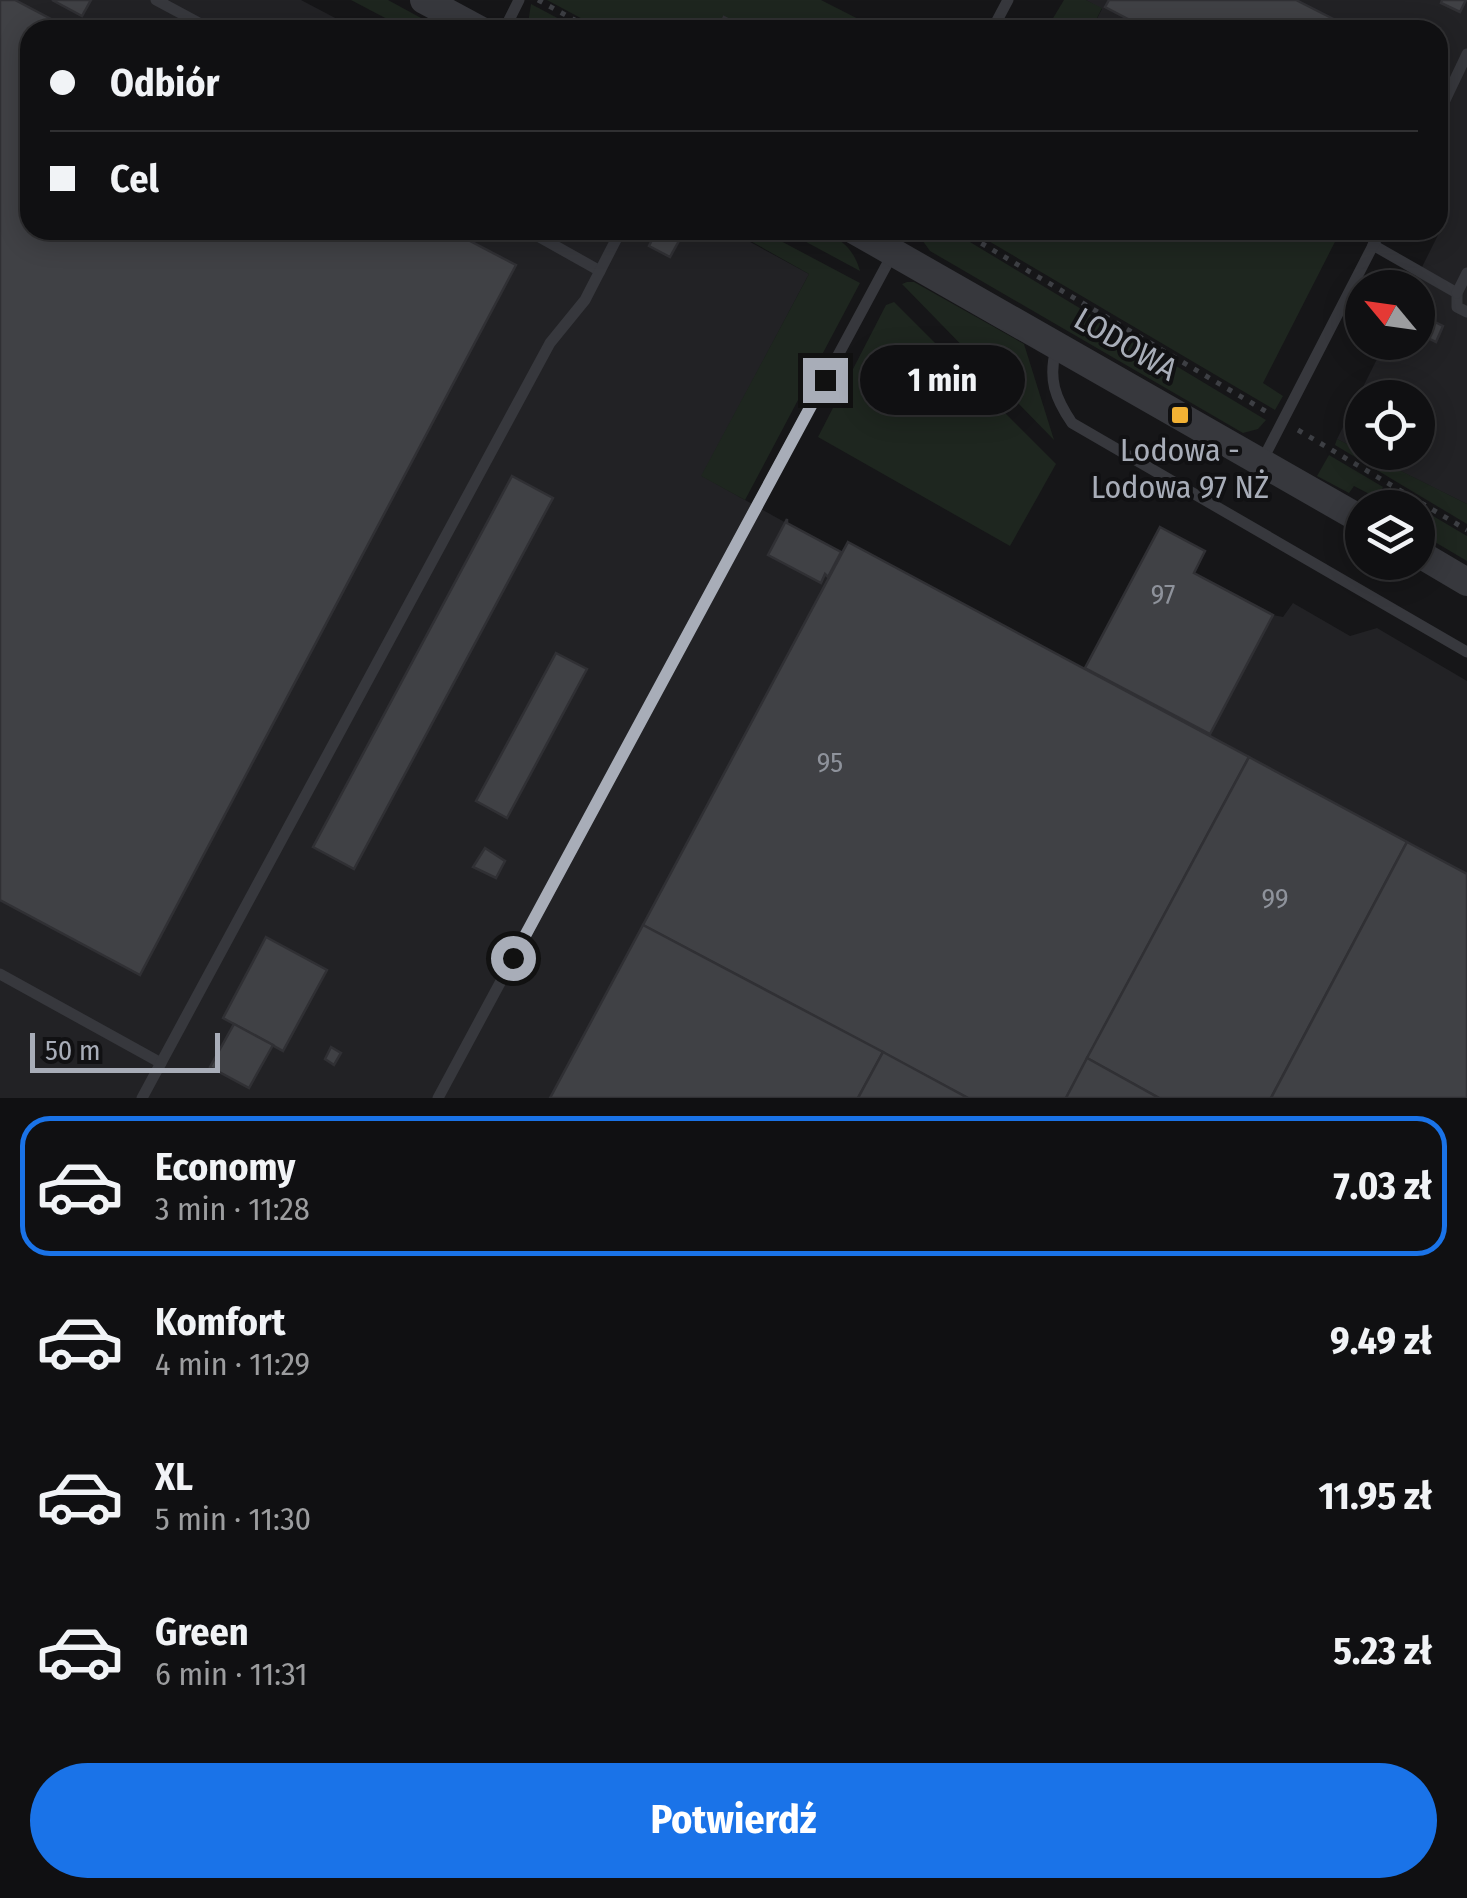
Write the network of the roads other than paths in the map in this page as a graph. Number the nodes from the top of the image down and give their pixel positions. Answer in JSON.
{"nodes":[{"id":1,"x":156,"y":0,"type":"edge"},
{"id":2,"x":424,"y":0,"type":"edge"},
{"id":3,"x":193,"y":20,"type":"edge"},
{"id":4,"x":461,"y":20,"type":"edge"},
{"id":5,"x":1467,"y":54,"type":"edge"},
{"id":6,"x":1448,"y":95,"type":"edge"},
{"id":7,"x":545,"y":240,"type":"edge"},
{"id":8,"x":616,"y":240,"type":"edge"},
{"id":9,"x":877,"y":240,"type":"edge"},
{"id":10,"x":880,"y":240,"type":"edge"},
{"id":11,"x":1376,"y":240,"type":"edge"},
{"id":12,"x":1374,"y":245,"type":"junction"},
{"id":13,"x":600,"y":270,"type":"junction"},
{"id":14,"x":1467,"y":273,"type":"edge"},
{"id":15,"x":1457,"y":293,"type":"junction"},
{"id":16,"x":1467,"y":312,"type":"edge"},
{"id":17,"x":1057,"y":345,"type":"junction"},
{"id":18,"x":1262,"y":462,"type":"junction"},
{"id":19,"x":1345,"y":510,"type":"edge"},
{"id":20,"x":1435,"y":563,"type":"edge"},
{"id":21,"x":1467,"y":582,"type":"edge"},
{"id":22,"x":1467,"y":652,"type":"edge"},
{"id":23,"x":0,"y":974,"type":"edge"},
{"id":24,"x":161,"y":1063,"type":"junction"},
{"id":25,"x":142,"y":1098,"type":"edge"},
{"id":26,"x":438,"y":1098,"type":"edge"}],
"edges":[{"from":1,"to":3,"type":"lane"},
{"from":2,"to":4,"type":"street"},
{"from":5,"to":6,"type":"lane"},
{"from":7,"to":13,"type":"lane"},
{"from":8,"to":13,"type":"lane"},
{"from":9,"to":26,"type":"lane"},
{"from":10,"to":17,"type":"street","name":"LODOWA"},
{"from":11,"to":12,"type":"lane"},
{"from":12,"to":15,"type":"lane"},
{"from":12,"to":18,"type":"lane"},
{"from":13,"to":24,"type":"lane"},
{"from":14,"to":15,"type":"lane"},
{"from":15,"to":16,"type":"lane"},
{"from":17,"to":18,"type":"street","name":"LODOWA"},
{"from":17,"to":22,"type":"lane"},
{"from":18,"to":19,"type":"street","name":"LODOWA"},
{"from":20,"to":21,"type":"street"},
{"from":23,"to":24,"type":"lane"},
{"from":24,"to":25,"type":"lane"}]}
